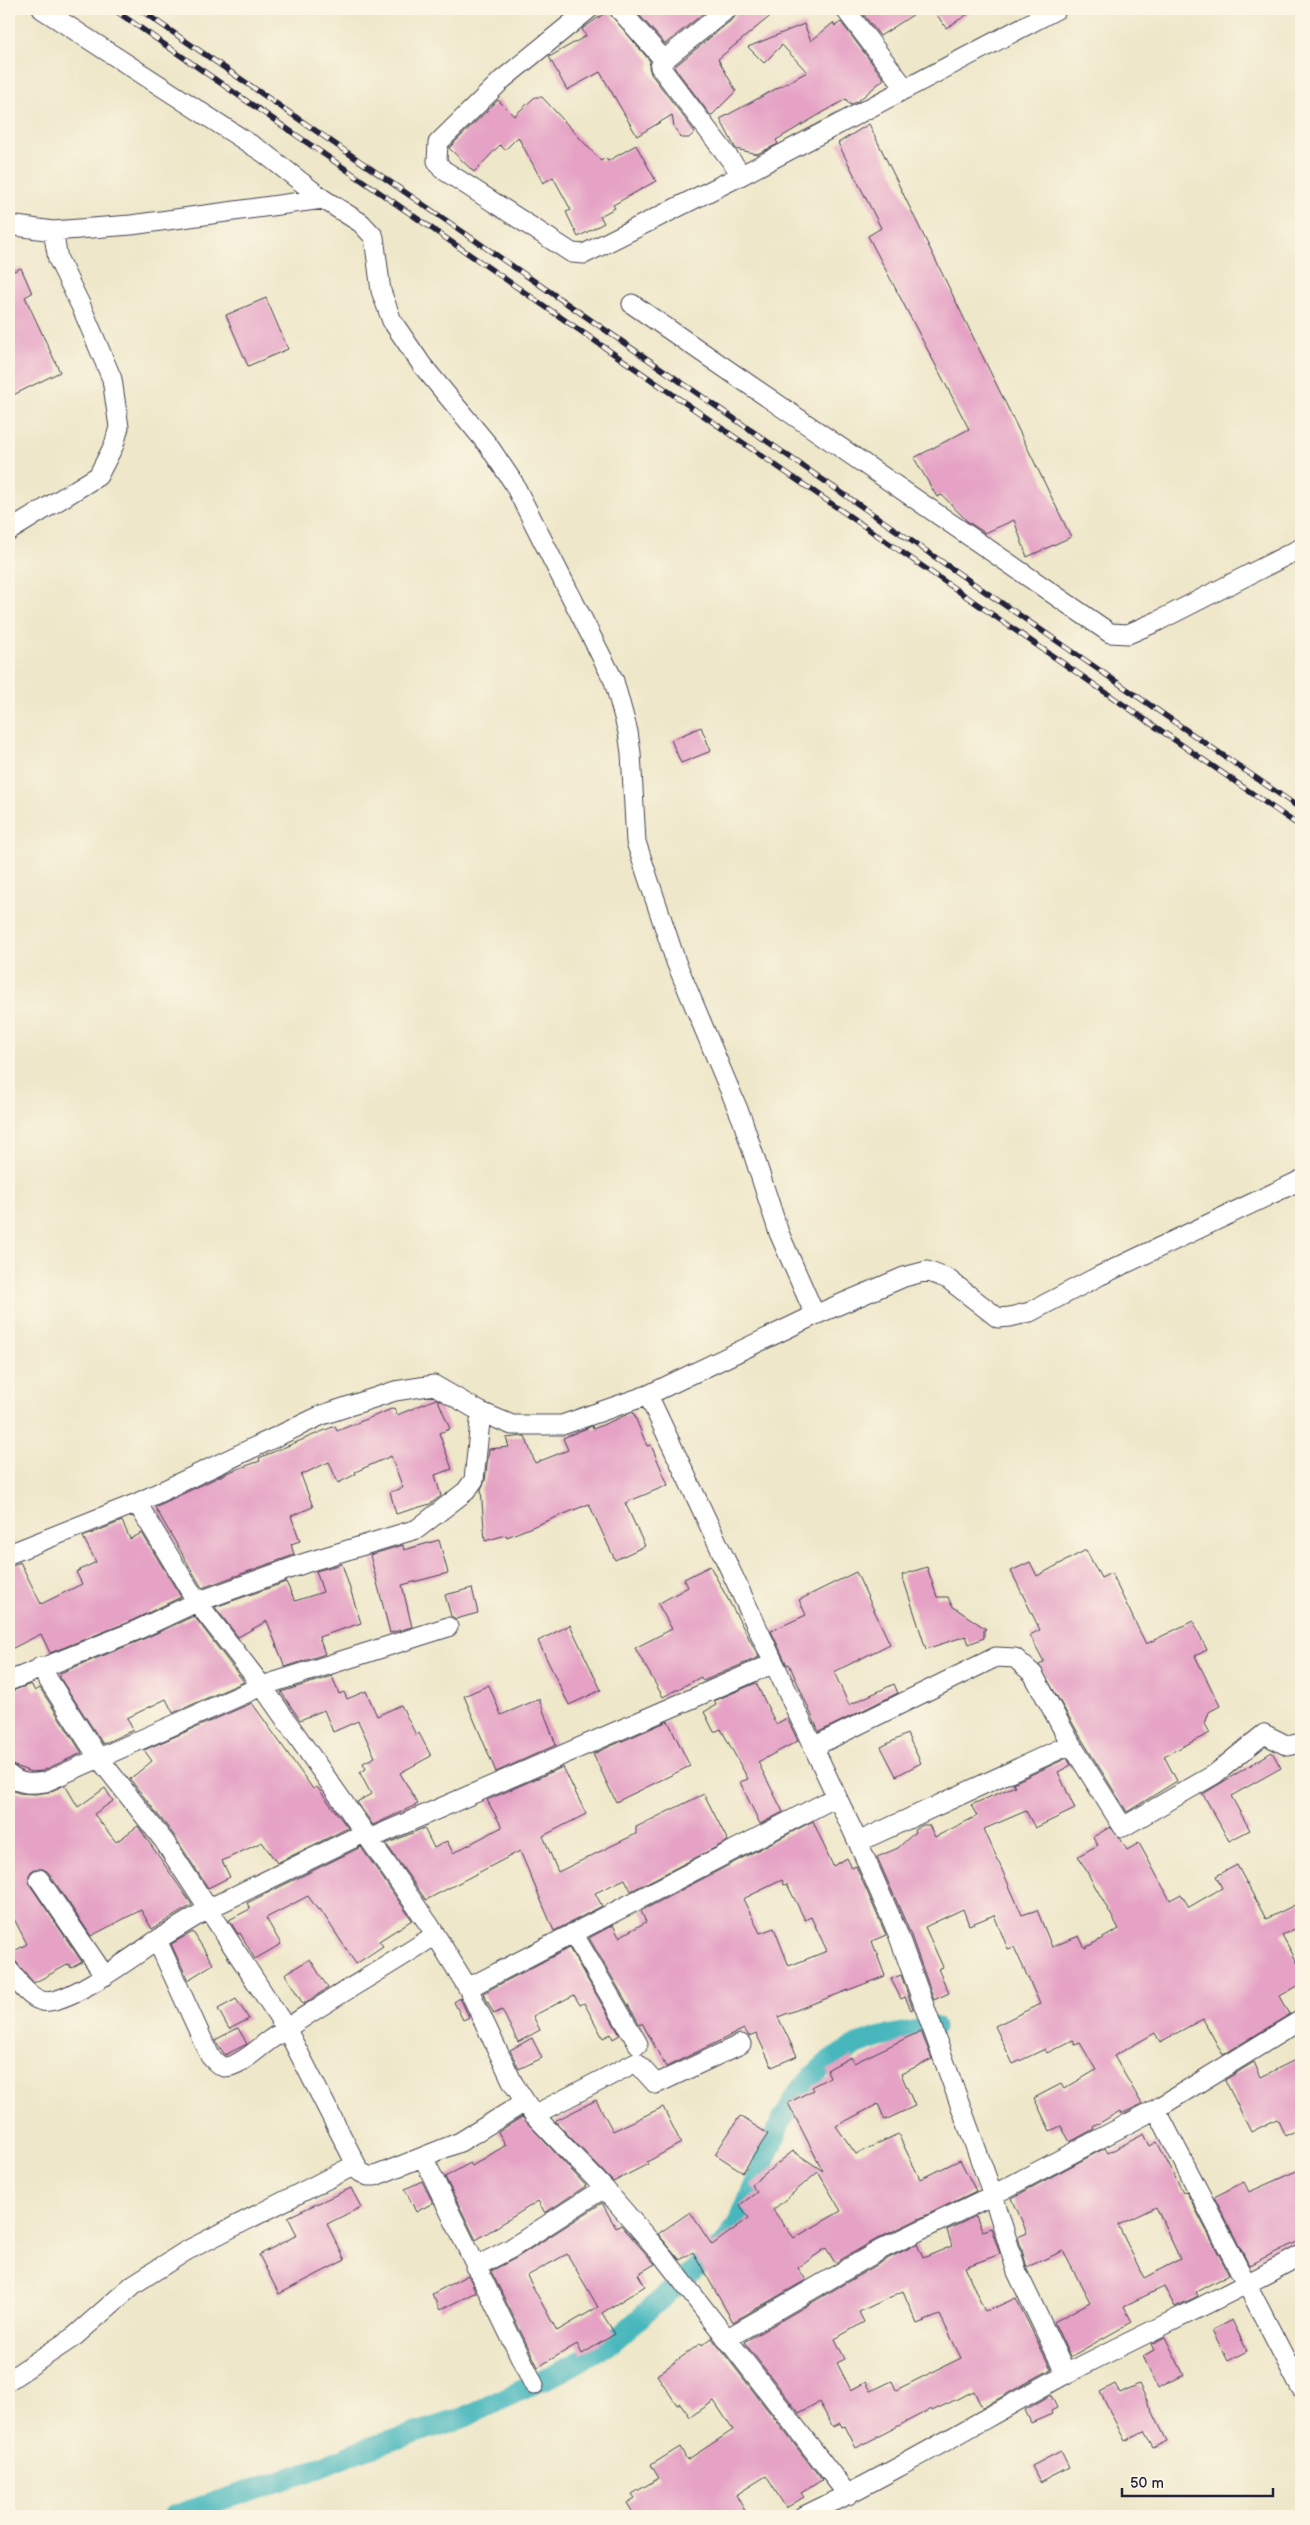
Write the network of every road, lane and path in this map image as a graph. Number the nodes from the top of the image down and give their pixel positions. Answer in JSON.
{"nodes":[{"id":1,"x":42,"y":9,"type":"edge"},
{"id":2,"x":589,"y":9,"type":"edge"},
{"id":3,"x":619,"y":9,"type":"edge"},
{"id":4,"x":727,"y":9,"type":"edge"},
{"id":5,"x":845,"y":9,"type":"edge"},
{"id":6,"x":1057,"y":9,"type":"edge"},
{"id":7,"x":664,"y":60,"type":"junction"},
{"id":8,"x":905,"y":88,"type":"junction"},
{"id":9,"x":742,"y":175,"type":"junction"},
{"id":10,"x":323,"y":199,"type":"junction"},
{"id":11,"x":9,"y":225,"type":"edge"},
{"id":12,"x":53,"y":231,"type":"junction"},
{"id":13,"x":632,"y":304,"type":"dead end"},
{"id":14,"x":9,"y":531,"type":"edge"},
{"id":15,"x":1301,"y":548,"type":"edge"},
{"id":16,"x":1301,"y":1180,"type":"edge"},
{"id":17,"x":815,"y":1315,"type":"junction"},
{"id":18,"x":648,"y":1395,"type":"junction"},
{"id":19,"x":481,"y":1412,"type":"junction"},
{"id":20,"x":137,"y":1503,"type":"junction"},
{"id":21,"x":9,"y":1554,"type":"edge"},
{"id":22,"x":197,"y":1602,"type":"junction"},
{"id":23,"x":448,"y":1627,"type":"dead end"},
{"id":24,"x":774,"y":1663,"type":"junction"},
{"id":25,"x":40,"y":1667,"type":"junction"},
{"id":26,"x":9,"y":1680,"type":"edge"},
{"id":27,"x":262,"y":1686,"type":"junction"},
{"id":28,"x":1301,"y":1743,"type":"edge"},
{"id":29,"x":1071,"y":1744,"type":"junction"},
{"id":30,"x":813,"y":1747,"type":"junction"},
{"id":31,"x":98,"y":1757,"type":"junction"},
{"id":32,"x":9,"y":1775,"type":"edge"},
{"id":33,"x":836,"y":1797,"type":"junction"},
{"id":34,"x":366,"y":1836,"type":"junction"},
{"id":35,"x":858,"y":1842,"type":"junction"},
{"id":36,"x":38,"y":1879,"type":"dead end"},
{"id":37,"x":208,"y":1909,"type":"junction"},
{"id":38,"x":573,"y":1933,"type":"junction"},
{"id":39,"x":435,"y":1935,"type":"junction"},
{"id":40,"x":157,"y":1940,"type":"junction"},
{"id":41,"x":9,"y":1970,"type":"edge"},
{"id":42,"x":105,"y":1976,"type":"junction"},
{"id":43,"x":468,"y":1988,"type":"junction"},
{"id":44,"x":1301,"y":2020,"type":"edge"},
{"id":45,"x":286,"y":2028,"type":"junction"},
{"id":46,"x":638,"y":2044,"type":"dead end"},
{"id":47,"x":742,"y":2044,"type":"dead end"},
{"id":48,"x":530,"y":2109,"type":"junction"},
{"id":49,"x":1156,"y":2109,"type":"junction"},
{"id":50,"x":423,"y":2157,"type":"junction"},
{"id":51,"x":355,"y":2165,"type":"junction"},
{"id":52,"x":604,"y":2188,"type":"junction"},
{"id":53,"x":993,"y":2195,"type":"junction"},
{"id":54,"x":1301,"y":2255,"type":"edge"},
{"id":55,"x":475,"y":2267,"type":"junction"},
{"id":56,"x":1248,"y":2284,"type":"junction"},
{"id":57,"x":726,"y":2339,"type":"junction"},
{"id":58,"x":1066,"y":2374,"type":"junction"},
{"id":59,"x":9,"y":2380,"type":"edge"},
{"id":60,"x":534,"y":2385,"type":"dead end"},
{"id":61,"x":1301,"y":2389,"type":"edge"},
{"id":62,"x":848,"y":2495,"type":"junction"},
{"id":63,"x":804,"y":2516,"type":"edge"}],
"edges":[{"from":1,"to":10,"type":"street"},
{"from":2,"to":9,"type":"street"},
{"from":3,"to":7,"type":"street"},
{"from":4,"to":7,"type":"street"},
{"from":5,"to":8,"type":"street"},
{"from":6,"to":8,"type":"street"},
{"from":7,"to":9,"type":"street"},
{"from":8,"to":9,"type":"street"},
{"from":10,"to":12,"type":"street"},
{"from":10,"to":17,"type":"street"},
{"from":11,"to":12,"type":"street"},
{"from":12,"to":14,"type":"street"},
{"from":13,"to":15,"type":"street"},
{"from":16,"to":17,"type":"street"},
{"from":17,"to":18,"type":"street"},
{"from":18,"to":19,"type":"street"},
{"from":18,"to":24,"type":"street"},
{"from":19,"to":20,"type":"street"},
{"from":19,"to":22,"type":"street"},
{"from":20,"to":21,"type":"street"},
{"from":20,"to":22,"type":"street"},
{"from":22,"to":25,"type":"street"},
{"from":22,"to":27,"type":"street"},
{"from":23,"to":27,"type":"street"},
{"from":24,"to":30,"type":"street"},
{"from":24,"to":34,"type":"street"},
{"from":25,"to":26,"type":"street"},
{"from":25,"to":31,"type":"street"},
{"from":27,"to":31,"type":"street"},
{"from":27,"to":34,"type":"street"},
{"from":28,"to":29,"type":"street"},
{"from":29,"to":30,"type":"street"},
{"from":29,"to":35,"type":"street"},
{"from":30,"to":33,"type":"street"},
{"from":31,"to":32,"type":"street"},
{"from":31,"to":37,"type":"street"},
{"from":33,"to":35,"type":"street"},
{"from":33,"to":38,"type":"street"},
{"from":34,"to":37,"type":"street"},
{"from":34,"to":39,"type":"street"},
{"from":35,"to":53,"type":"street"},
{"from":36,"to":42,"type":"street"},
{"from":37,"to":40,"type":"street"},
{"from":37,"to":45,"type":"street"},
{"from":38,"to":43,"type":"street"},
{"from":38,"to":46,"type":"street"},
{"from":39,"to":43,"type":"street"},
{"from":39,"to":45,"type":"street"},
{"from":40,"to":42,"type":"street"},
{"from":40,"to":45,"type":"street"},
{"from":41,"to":42,"type":"street"},
{"from":43,"to":48,"type":"street"},
{"from":44,"to":49,"type":"street"},
{"from":45,"to":51,"type":"street"},
{"from":47,"to":48,"type":"street"},
{"from":48,"to":50,"type":"street"},
{"from":48,"to":52,"type":"street"},
{"from":49,"to":53,"type":"street"},
{"from":49,"to":56,"type":"street"},
{"from":50,"to":51,"type":"street"},
{"from":50,"to":55,"type":"street"},
{"from":51,"to":59,"type":"street"},
{"from":52,"to":55,"type":"street"},
{"from":52,"to":57,"type":"street"},
{"from":53,"to":57,"type":"street"},
{"from":53,"to":58,"type":"street"},
{"from":54,"to":56,"type":"street"},
{"from":55,"to":60,"type":"street"},
{"from":56,"to":58,"type":"street"},
{"from":56,"to":61,"type":"street"},
{"from":57,"to":62,"type":"street"},
{"from":58,"to":62,"type":"street"},
{"from":62,"to":63,"type":"street"}]}
